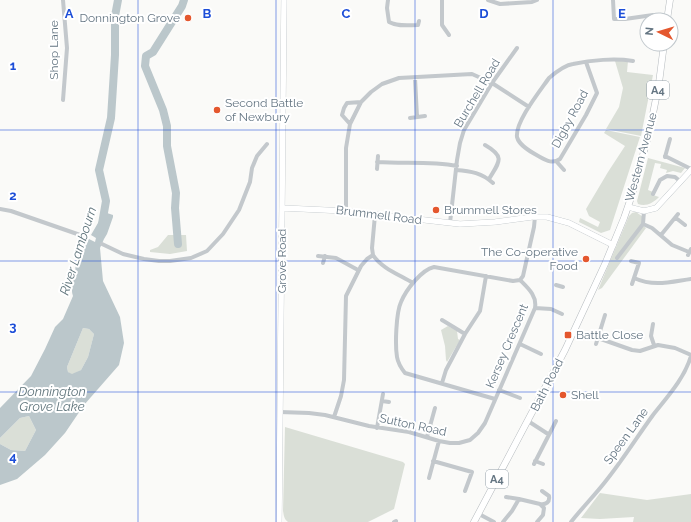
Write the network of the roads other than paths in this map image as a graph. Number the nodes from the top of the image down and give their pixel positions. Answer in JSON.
{"nodes":[{"id":1,"x":63,"y":0,"type":"edge"},
{"id":2,"x":284,"y":0,"type":"edge"},
{"id":3,"x":388,"y":0,"type":"edge"},
{"id":4,"x":442,"y":0,"type":"edge"},
{"id":5,"x":488,"y":0,"type":"edge"},
{"id":6,"x":537,"y":0,"type":"edge"},
{"id":7,"x":613,"y":0,"type":"edge"},
{"id":8,"x":666,"y":0,"type":"edge"},
{"id":9,"x":670,"y":0,"type":"edge"},
{"id":10,"x":666,"y":12,"type":"edge"},
{"id":11,"x":668,"y":12,"type":"edge"},
{"id":12,"x":639,"y":19,"type":"edge"},
{"id":13,"x":419,"y":21,"type":"dead end"},
{"id":14,"x":389,"y":22,"type":"junction"},
{"id":15,"x":384,"y":26,"type":"dead end"},
{"id":16,"x":449,"y":35,"type":"dead end"},
{"id":17,"x":517,"y":48,"type":"dead end"},
{"id":18,"x":663,"y":52,"type":"edge"},
{"id":19,"x":633,"y":61,"type":"dead end"},
{"id":20,"x":586,"y":62,"type":"junction"},
{"id":21,"x":415,"y":78,"type":"junction"},
{"id":22,"x":492,"y":83,"type":"junction"},
{"id":23,"x":63,"y":100,"type":"dead end"},
{"id":24,"x":361,"y":102,"type":"junction"},
{"id":25,"x":528,"y":107,"type":"junction"},
{"id":26,"x":425,"y":116,"type":"dead end"},
{"id":27,"x":417,"y":117,"type":"junction"},
{"id":28,"x":410,"y":118,"type":"dead end"},
{"id":29,"x":350,"y":124,"type":"junction"},
{"id":30,"x":670,"y":138,"type":"dead end"},
{"id":31,"x":267,"y":144,"type":"dead end"},
{"id":32,"x":485,"y":145,"type":"dead end"},
{"id":33,"x":378,"y":156,"type":"dead end"},
{"id":34,"x":377,"y":162,"type":"junction"},
{"id":35,"x":556,"y":162,"type":"junction"},
{"id":36,"x":457,"y":168,"type":"junction"},
{"id":37,"x":377,"y":169,"type":"dead end"},
{"id":38,"x":564,"y":170,"type":"dead end"},
{"id":39,"x":691,"y":170,"type":"edge"},
{"id":40,"x":489,"y":179,"type":"junction"},
{"id":41,"x":681,"y":182,"type":"junction"},
{"id":42,"x":493,"y":183,"type":"dead end"},
{"id":43,"x":653,"y":194,"type":"dead end"},
{"id":44,"x":628,"y":207,"type":"junction"},
{"id":45,"x":282,"y":208,"type":"junction"},
{"id":46,"x":0,"y":209,"type":"edge"},
{"id":47,"x":346,"y":211,"type":"junction"},
{"id":48,"x":644,"y":211,"type":"junction"},
{"id":49,"x":375,"y":214,"type":"junction"},
{"id":50,"x":535,"y":216,"type":"junction"},
{"id":51,"x":450,"y":223,"type":"junction"},
{"id":52,"x":643,"y":224,"type":"junction"},
{"id":53,"x":685,"y":225,"type":"dead end"},
{"id":54,"x":661,"y":235,"type":"junction"},
{"id":55,"x":83,"y":236,"type":"dead end"},
{"id":56,"x":102,"y":244,"type":"dead end"},
{"id":57,"x":613,"y":245,"type":"junction"},
{"id":58,"x":690,"y":252,"type":"edge"},
{"id":59,"x":373,"y":255,"type":"junction"},
{"id":60,"x":318,"y":256,"type":"dead end"},
{"id":61,"x":325,"y":256,"type":"junction"},
{"id":62,"x":617,"y":258,"type":"dead end"},
{"id":63,"x":631,"y":261,"type":"dead end"},
{"id":64,"x":324,"y":263,"type":"dead end"},
{"id":65,"x":358,"y":270,"type":"junction"},
{"id":66,"x":486,"y":276,"type":"junction"},
{"id":67,"x":634,"y":278,"type":"junction"},
{"id":68,"x":520,"y":280,"type":"junction"},
{"id":69,"x":691,"y":280,"type":"edge"},
{"id":70,"x":413,"y":283,"type":"junction"},
{"id":71,"x":632,"y":284,"type":"dead end"},
{"id":72,"x":556,"y":285,"type":"dead end"},
{"id":73,"x":563,"y":287,"type":"dead end"},
{"id":74,"x":535,"y":308,"type":"junction"},
{"id":75,"x":562,"y":314,"type":"dead end"},
{"id":76,"x":605,"y":315,"type":"dead end"},
{"id":77,"x":442,"y":320,"type":"dead end"},
{"id":78,"x":650,"y":326,"type":"dead end"},
{"id":79,"x":465,"y":334,"type":"junction"},
{"id":80,"x":598,"y":338,"type":"junction"},
{"id":81,"x":520,"y":344,"type":"junction"},
{"id":82,"x":596,"y":344,"type":"dead end"},
{"id":83,"x":654,"y":346,"type":"junction"},
{"id":84,"x":541,"y":354,"type":"dead end"},
{"id":85,"x":691,"y":356,"type":"edge"},
{"id":86,"x":345,"y":371,"type":"junction"},
{"id":87,"x":350,"y":372,"type":"dead end"},
{"id":88,"x":442,"y":383,"type":"junction"},
{"id":89,"x":499,"y":390,"type":"junction"},
{"id":90,"x":383,"y":394,"type":"dead end"},
{"id":91,"x":520,"y":398,"type":"dead end"},
{"id":92,"x":495,"y":399,"type":"junction"},
{"id":93,"x":382,"y":401,"type":"junction"},
{"id":94,"x":389,"y":402,"type":"dead end"},
{"id":95,"x":435,"y":408,"type":"dead end"},
{"id":96,"x":280,"y":412,"type":"junction"},
{"id":97,"x":334,"y":417,"type":"junction"},
{"id":98,"x":528,"y":421,"type":"junction"},
{"id":99,"x":556,"y":421,"type":"dead end"},
{"id":100,"x":377,"y":428,"type":"junction"},
{"id":101,"x":548,"y":434,"type":"junction"},
{"id":102,"x":427,"y":437,"type":"junction"},
{"id":103,"x":439,"y":441,"type":"junction"},
{"id":104,"x":433,"y":461,"type":"junction"},
{"id":105,"x":543,"y":464,"type":"dead end"},
{"id":106,"x":428,"y":478,"type":"dead end"},
{"id":107,"x":465,"y":491,"type":"dead end"},
{"id":108,"x":542,"y":491,"type":"dead end"},
{"id":109,"x":506,"y":497,"type":"dead end"},
{"id":110,"x":519,"y":499,"type":"junction"},
{"id":111,"x":540,"y":504,"type":"junction"},
{"id":112,"x":479,"y":514,"type":"junction"},
{"id":113,"x":279,"y":522,"type":"edge"},
{"id":114,"x":474,"y":522,"type":"edge"},
{"id":115,"x":494,"y":522,"type":"edge"},
{"id":116,"x":503,"y":522,"type":"edge"},
{"id":117,"x":537,"y":522,"type":"edge"},
{"id":118,"x":571,"y":522,"type":"edge"}],
"edges":[{"from":1,"to":23,"type":"street","name":"Shop Lane"},
{"from":2,"to":45,"type":"street","name":"Grove Road"},
{"from":3,"to":14,"type":"street"},
{"from":4,"to":16,"type":"street"},
{"from":5,"to":6,"type":"street"},
{"from":7,"to":12,"type":"street"},
{"from":8,"to":10,"type":"main road"},
{"from":9,"to":11,"type":"main road"},
{"from":13,"to":14,"type":"street"},
{"from":14,"to":15,"type":"street"},
{"from":17,"to":22,"type":"street","name":"Burchell Road"},
{"from":18,"to":44,"type":"main road","name":"Western Avenue","number":"A4"},
{"from":19,"to":20,"type":"street","name":"Digby Road"},
{"from":20,"to":25,"type":"street","name":"Digby Road"},
{"from":20,"to":35,"type":"street","name":"Digby Road"},
{"from":21,"to":22,"type":"street"},
{"from":21,"to":24,"type":"street"},
{"from":21,"to":27,"type":"street"},
{"from":22,"to":25,"type":"street"},
{"from":22,"to":36,"type":"street","name":"Burchell Road"},
{"from":24,"to":29,"type":"street"},
{"from":24,"to":29,"type":"street"},
{"from":25,"to":35,"type":"street","name":"Digby Road"},
{"from":26,"to":27,"type":"street"},
{"from":27,"to":28,"type":"street"},
{"from":29,"to":47,"type":"street"},
{"from":30,"to":39,"type":"street"},
{"from":31,"to":56,"type":"street"},
{"from":32,"to":40,"type":"street"},
{"from":33,"to":34,"type":"street"},
{"from":34,"to":36,"type":"street"},
{"from":34,"to":37,"type":"street"},
{"from":35,"to":38,"type":"street","name":"Digby Road"},
{"from":36,"to":40,"type":"street"},
{"from":36,"to":51,"type":"street","name":"Burchell Road"},
{"from":39,"to":41,"type":"street"},
{"from":40,"to":42,"type":"street"},
{"from":41,"to":43,"type":"street"},
{"from":41,"to":48,"type":"street"},
{"from":44,"to":48,"type":"street"},
{"from":44,"to":57,"type":"main road","name":"Western Avenue","number":"A4"},
{"from":45,"to":47,"type":"street","name":"Brummell Road"},
{"from":45,"to":96,"type":"street","name":"Grove Road"},
{"from":46,"to":55,"type":"street"},
{"from":47,"to":49,"type":"street","name":"Brummell Road"},
{"from":48,"to":52,"type":"street"},
{"from":49,"to":51,"type":"street","name":"Brummell Road"},
{"from":49,"to":59,"type":"street"},
{"from":50,"to":51,"type":"street","name":"Brummell Road"},
{"from":50,"to":57,"type":"street","name":"Brummell Road"},
{"from":50,"to":68,"type":"street"},
{"from":52,"to":54,"type":"street"},
{"from":52,"to":62,"type":"street"},
{"from":53,"to":54,"type":"street"},
{"from":54,"to":58,"type":"street"},
{"from":57,"to":98,"type":"main road","name":"Bath Road","number":"A4"},
{"from":59,"to":65,"type":"street"},
{"from":59,"to":70,"type":"street"},
{"from":60,"to":61,"type":"street"},
{"from":61,"to":64,"type":"street"},
{"from":61,"to":65,"type":"street"},
{"from":63,"to":67,"type":"street"},
{"from":65,"to":86,"type":"street"},
{"from":66,"to":68,"type":"street","name":"Kersey Crescent"},
{"from":66,"to":70,"type":"street","name":"Kersey Crescent"},
{"from":66,"to":79,"type":"street"},
{"from":67,"to":69,"type":"street"},
{"from":67,"to":71,"type":"street"},
{"from":68,"to":74,"type":"street","name":"Kersey Crescent"},
{"from":70,"to":88,"type":"street","name":"Kersey Crescent"},
{"from":72,"to":73,"type":"street"},
{"from":74,"to":75,"type":"street"},
{"from":74,"to":81,"type":"street","name":"Kersey Crescent"},
{"from":76,"to":80,"type":"street"},
{"from":77,"to":79,"type":"street"},
{"from":78,"to":83,"type":"street"},
{"from":79,"to":88,"type":"street"},
{"from":80,"to":82,"type":"street"},
{"from":80,"to":83,"type":"street"},
{"from":81,"to":84,"type":"street"},
{"from":81,"to":89,"type":"street","name":"Kersey Crescent"},
{"from":83,"to":85,"type":"street"},
{"from":85,"to":118,"type":"street","name":"Speen Lane"},
{"from":86,"to":87,"type":"street"},
{"from":86,"to":97,"type":"street"},
{"from":88,"to":92,"type":"street","name":"Kersey Crescent"},
{"from":89,"to":91,"type":"street"},
{"from":89,"to":92,"type":"street","name":"Kersey Crescent"},
{"from":90,"to":93,"type":"street"},
{"from":92,"to":103,"type":"street","name":"Sutton Road"},
{"from":93,"to":94,"type":"street"},
{"from":93,"to":100,"type":"street"},
{"from":95,"to":102,"type":"street"},
{"from":96,"to":97,"type":"street","name":"Sutton Road"},
{"from":96,"to":113,"type":"street","name":"Grove Road"},
{"from":97,"to":100,"type":"street","name":"Sutton Road"},
{"from":98,"to":101,"type":"street"},
{"from":98,"to":112,"type":"main road","name":"Bath Road","number":"A4"},
{"from":99,"to":101,"type":"street"},
{"from":100,"to":102,"type":"street","name":"Sutton Road"},
{"from":101,"to":105,"type":"street"},
{"from":102,"to":103,"type":"street","name":"Sutton Road"},
{"from":103,"to":104,"type":"street"},
{"from":104,"to":106,"type":"street"},
{"from":104,"to":107,"type":"street"},
{"from":108,"to":111,"type":"street"},
{"from":109,"to":110,"type":"street"},
{"from":110,"to":111,"type":"street"},
{"from":110,"to":116,"type":"street"},
{"from":111,"to":117,"type":"street"},
{"from":112,"to":114,"type":"main road","name":"Bath Road","number":"A4"},
{"from":112,"to":115,"type":"street"}]}
